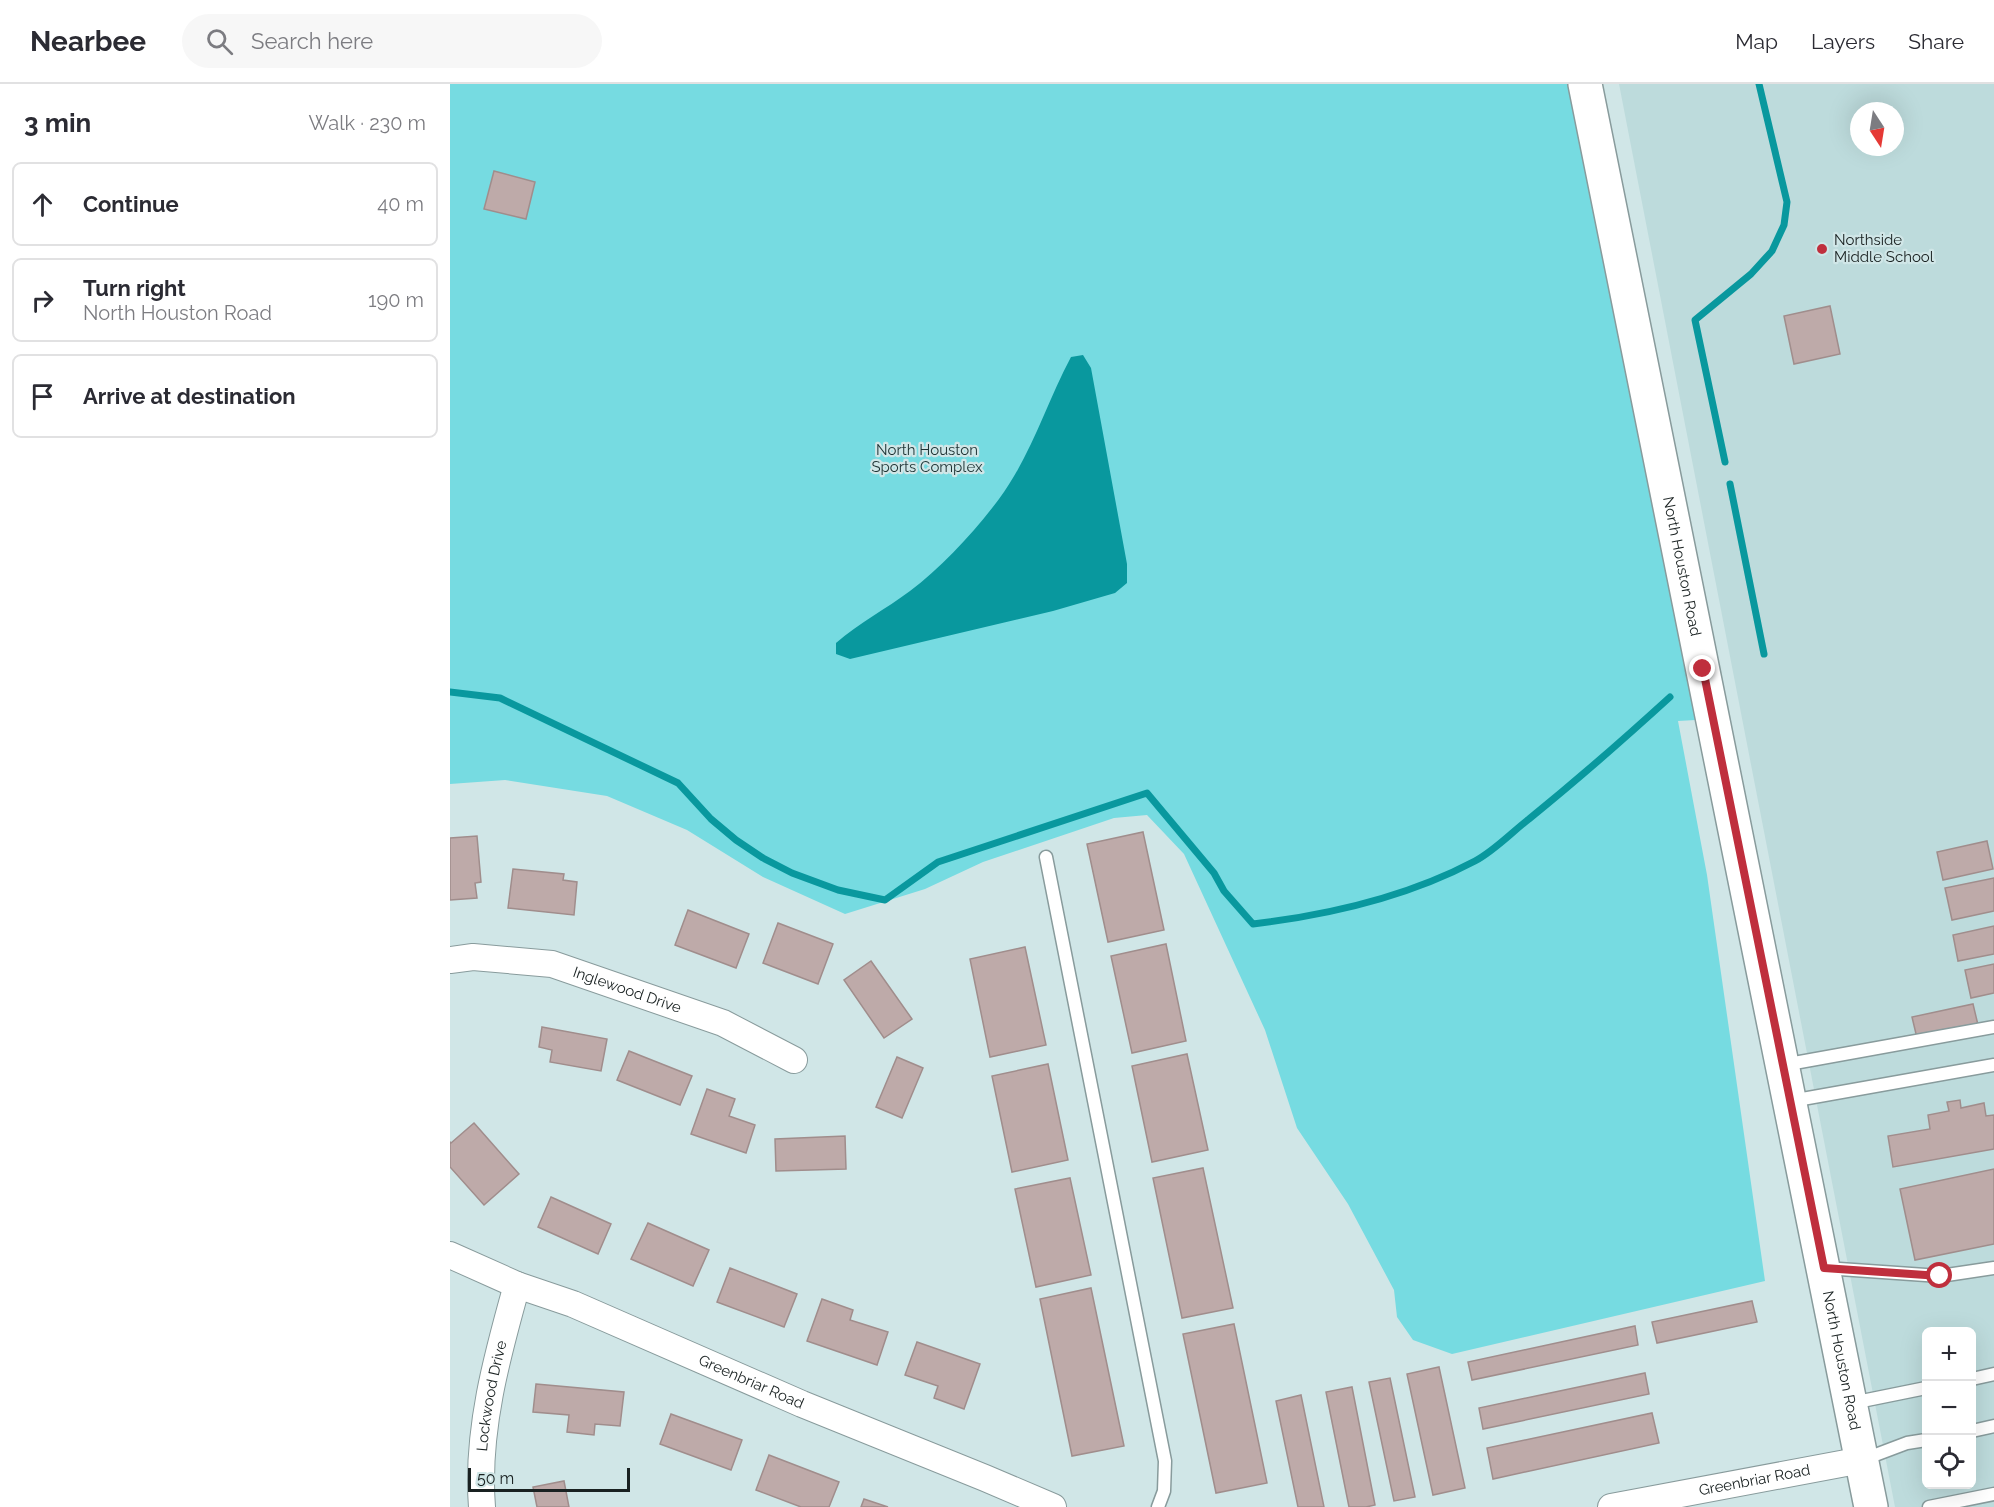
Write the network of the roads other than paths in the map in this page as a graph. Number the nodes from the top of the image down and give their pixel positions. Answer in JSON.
{"nodes":[{"id":1,"x":1585,"y":84,"type":"edge"},
{"id":2,"x":1046,"y":857,"type":"dead end"},
{"id":3,"x":450,"y":960,"type":"edge"},
{"id":4,"x":1994,"y":1027,"type":"edge"},
{"id":5,"x":794,"y":1060,"type":"dead end"},
{"id":6,"x":1783,"y":1065,"type":"junction"},
{"id":7,"x":1994,"y":1065,"type":"edge"},
{"id":8,"x":1790,"y":1102,"type":"junction"},
{"id":9,"x":450,"y":1255,"type":"edge"},
{"id":10,"x":1824,"y":1268,"type":"junction"},
{"id":11,"x":1994,"y":1268,"type":"edge"},
{"id":12,"x":517,"y":1285,"type":"junction"},
{"id":13,"x":1994,"y":1374,"type":"edge"},
{"id":14,"x":1976,"y":1378,"type":"edge"},
{"id":15,"x":1922,"y":1389,"type":"edge"},
{"id":16,"x":1851,"y":1404,"type":"junction"},
{"id":17,"x":1994,"y":1426,"type":"edge"},
{"id":18,"x":1976,"y":1430,"type":"edge"},
{"id":19,"x":1922,"y":1441,"type":"edge"},
{"id":20,"x":1863,"y":1460,"type":"junction"},
{"id":21,"x":1994,"y":1494,"type":"edge"},
{"id":22,"x":482,"y":1507,"type":"edge"},
{"id":23,"x":1053,"y":1507,"type":"edge"},
{"id":24,"x":1158,"y":1507,"type":"edge"},
{"id":25,"x":1611,"y":1507,"type":"edge"},
{"id":26,"x":1871,"y":1507,"type":"edge"},
{"id":27,"x":1929,"y":1507,"type":"edge"}],
"edges":[{"from":1,"to":6,"type":"street","name":"North Houston Road"},
{"from":2,"to":24,"type":"lane"},
{"from":3,"to":5,"type":"street","name":"Inglewood Drive"},
{"from":4,"to":6,"type":"lane"},
{"from":6,"to":8,"type":"street","name":"North Houston Road"},
{"from":7,"to":8,"type":"lane"},
{"from":8,"to":10,"type":"street","name":"North Houston Road"},
{"from":9,"to":12,"type":"street","name":"Greenbriar Road"},
{"from":10,"to":11,"type":"lane"},
{"from":10,"to":16,"type":"street","name":"North Houston Road"},
{"from":12,"to":22,"type":"street","name":"Lockwood Drive"},
{"from":12,"to":23,"type":"street","name":"Greenbriar Road"},
{"from":13,"to":14,"type":"lane"},
{"from":15,"to":16,"type":"lane"},
{"from":16,"to":20,"type":"street","name":"North Houston Road"},
{"from":17,"to":18,"type":"lane"},
{"from":19,"to":20,"type":"lane"},
{"from":20,"to":25,"type":"street","name":"Greenbriar Road"},
{"from":20,"to":26,"type":"street","name":"North Houston Road"},
{"from":21,"to":27,"type":"lane"}]}
